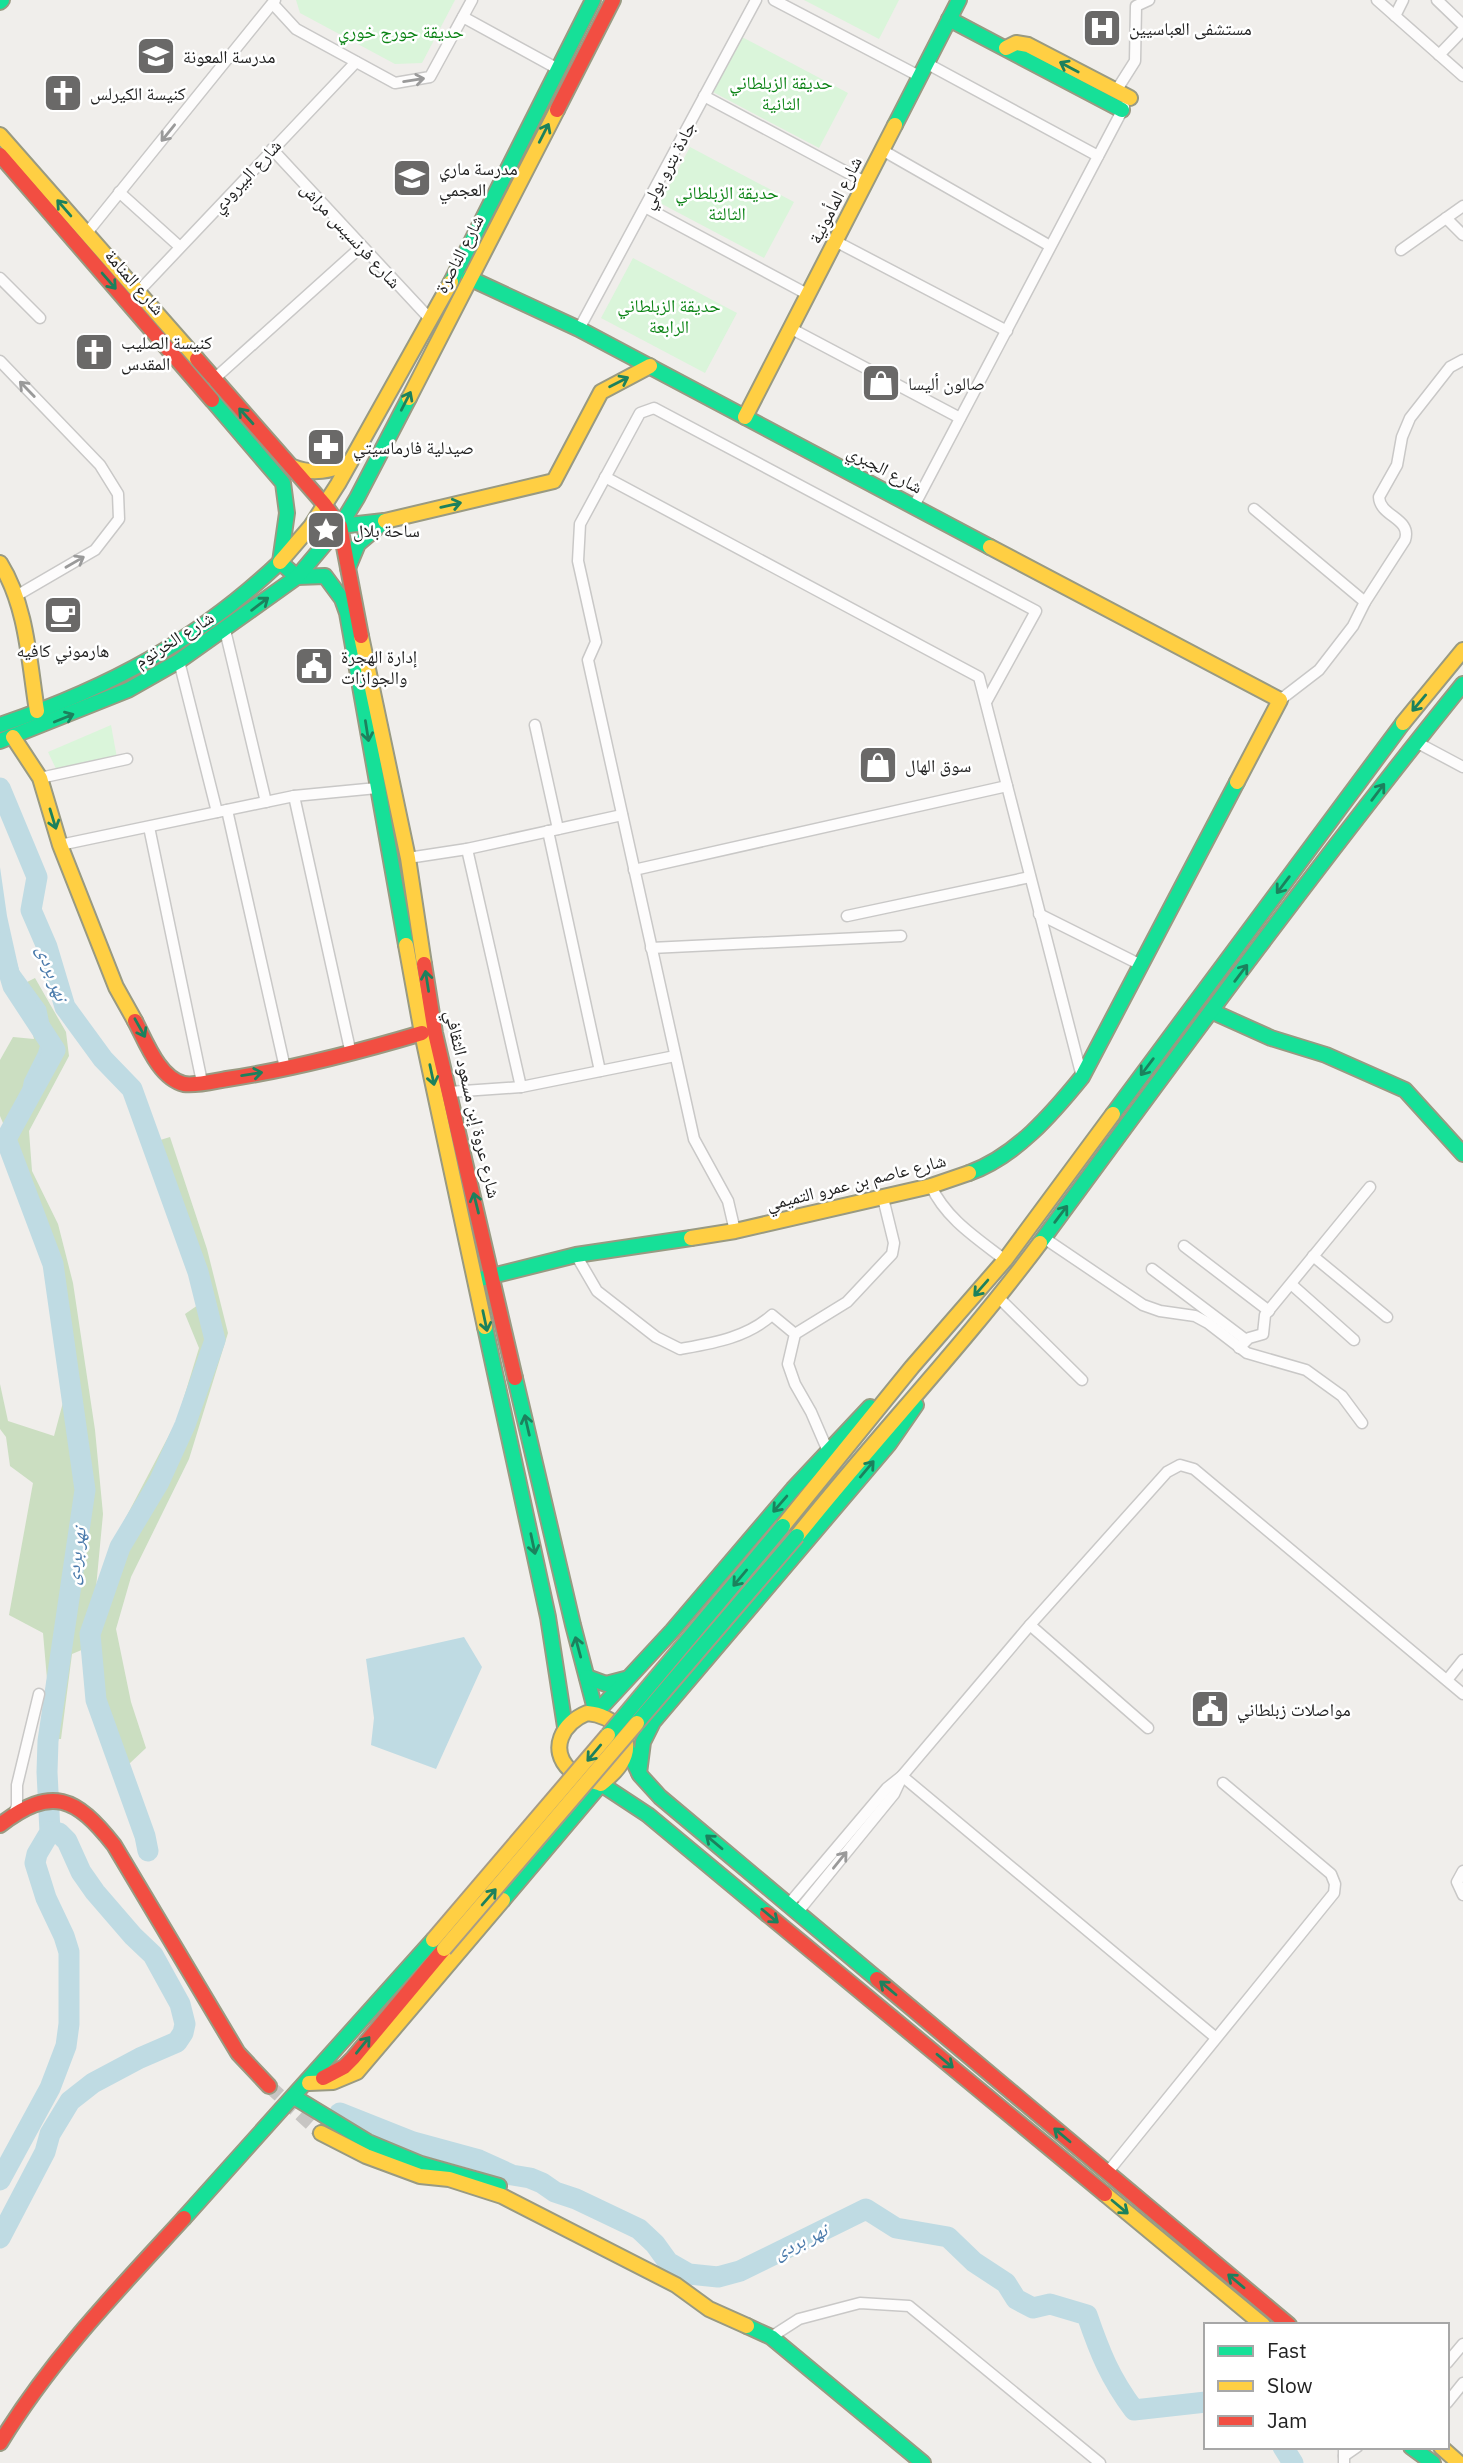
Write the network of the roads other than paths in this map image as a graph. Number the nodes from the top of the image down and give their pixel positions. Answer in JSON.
{"nodes":[{"id":1,"x":472,"y":0,"type":"edge"},
{"id":2,"x":593,"y":0,"type":"edge"},
{"id":3,"x":613,"y":0,"type":"edge"},
{"id":4,"x":756,"y":0,"type":"edge"},
{"id":5,"x":774,"y":0,"type":"edge"},
{"id":6,"x":959,"y":0,"type":"edge"},
{"id":7,"x":1149,"y":0,"type":"edge"},
{"id":8,"x":1377,"y":0,"type":"edge"},
{"id":9,"x":1403,"y":0,"type":"edge"},
{"id":10,"x":1437,"y":0,"type":"edge"},
{"id":11,"x":274,"y":2,"type":"edge"},
{"id":12,"x":1395,"y":16,"type":"junction"},
{"id":13,"x":463,"y":17,"type":"junction"},
{"id":14,"x":949,"y":19,"type":"junction"},
{"id":15,"x":1463,"y":24,"type":"edge"},
{"id":16,"x":1463,"y":30,"type":"edge"},
{"id":17,"x":1006,"y":48,"type":"junction"},
{"id":18,"x":1439,"y":55,"type":"junction"},
{"id":19,"x":356,"y":62,"type":"junction"},
{"id":20,"x":926,"y":63,"type":"junction"},
{"id":21,"x":558,"y":69,"type":"junction"},
{"id":22,"x":919,"y":76,"type":"junction"},
{"id":23,"x":1463,"y":76,"type":"edge"},
{"id":24,"x":1116,"y":91,"type":"junction"},
{"id":25,"x":704,"y":96,"type":"junction"},
{"id":26,"x":1126,"y":104,"type":"junction"},
{"id":27,"x":0,"y":135,"type":"edge"},
{"id":28,"x":272,"y":149,"type":"junction"},
{"id":29,"x":882,"y":150,"type":"junction"},
{"id":30,"x":0,"y":155,"type":"edge"},
{"id":31,"x":1098,"y":156,"type":"junction"},
{"id":32,"x":865,"y":182,"type":"junction"},
{"id":33,"x":120,"y":192,"type":"junction"},
{"id":34,"x":1463,"y":206,"type":"edge"},
{"id":35,"x":645,"y":207,"type":"junction"},
{"id":36,"x":1446,"y":218,"type":"junction"},
{"id":37,"x":86,"y":234,"type":"junction"},
{"id":38,"x":1463,"y":234,"type":"edge"},
{"id":39,"x":835,"y":241,"type":"junction"},
{"id":40,"x":1050,"y":246,"type":"junction"},
{"id":41,"x":180,"y":247,"type":"junction"},
{"id":42,"x":361,"y":247,"type":"junction"},
{"id":43,"x":1401,"y":250,"type":"dead end"},
{"id":44,"x":0,"y":278,"type":"edge"},
{"id":45,"x":469,"y":278,"type":"junction"},
{"id":46,"x":138,"y":292,"type":"junction"},
{"id":47,"x":807,"y":294,"type":"junction"},
{"id":48,"x":40,"y":318,"type":"dead end"},
{"id":49,"x":431,"y":320,"type":"junction"},
{"id":50,"x":790,"y":328,"type":"junction"},
{"id":51,"x":579,"y":329,"type":"junction"},
{"id":52,"x":1007,"y":331,"type":"junction"},
{"id":53,"x":1463,"y":360,"type":"edge"},
{"id":54,"x":0,"y":361,"type":"edge"},
{"id":55,"x":650,"y":366,"type":"junction"},
{"id":56,"x":214,"y":380,"type":"junction"},
{"id":57,"x":745,"y":417,"type":"junction"},
{"id":58,"x":960,"y":418,"type":"junction"},
{"id":59,"x":351,"y":461,"type":"junction"},
{"id":60,"x":295,"y":471,"type":"junction"},
{"id":61,"x":605,"y":477,"type":"junction"},
{"id":62,"x":283,"y":483,"type":"junction"},
{"id":63,"x":324,"y":504,"type":"junction"},
{"id":64,"x":914,"y":506,"type":"junction"},
{"id":65,"x":1254,"y":509,"type":"dead end"},
{"id":66,"x":385,"y":521,"type":"junction"},
{"id":67,"x":340,"y":526,"type":"junction"},
{"id":68,"x":280,"y":562,"type":"junction"},
{"id":69,"x":0,"y":563,"type":"edge"},
{"id":70,"x":347,"y":571,"type":"junction"},
{"id":71,"x":298,"y":577,"type":"junction"},
{"id":72,"x":16,"y":596,"type":"junction"},
{"id":73,"x":1366,"y":602,"type":"junction"},
{"id":74,"x":225,"y":630,"type":"junction"},
{"id":75,"x":1463,"y":650,"type":"edge"},
{"id":76,"x":179,"y":661,"type":"junction"},
{"id":77,"x":1463,"y":684,"type":"edge"},
{"id":78,"x":1280,"y":700,"type":"junction"},
{"id":79,"x":986,"y":702,"type":"junction"},
{"id":80,"x":37,"y":711,"type":"junction"},
{"id":81,"x":2,"y":721,"type":"edge"},
{"id":82,"x":535,"y":725,"type":"dead end"},
{"id":83,"x":6,"y":739,"type":"edge"},
{"id":84,"x":1416,"y":742,"type":"junction"},
{"id":85,"x":127,"y":759,"type":"dead end"},
{"id":86,"x":1463,"y":767,"type":"edge"},
{"id":87,"x":40,"y":778,"type":"junction"},
{"id":88,"x":1007,"y":786,"type":"junction"},
{"id":89,"x":377,"y":788,"type":"junction"},
{"id":90,"x":294,"y":796,"type":"junction"},
{"id":91,"x":266,"y":802,"type":"junction"},
{"id":92,"x":222,"y":811,"type":"junction"},
{"id":93,"x":622,"y":816,"type":"junction"},
{"id":94,"x":149,"y":827,"type":"junction"},
{"id":95,"x":553,"y":830,"type":"junction"},
{"id":96,"x":61,"y":845,"type":"junction"},
{"id":97,"x":467,"y":849,"type":"junction"},
{"id":98,"x":408,"y":858,"type":"junction"},
{"id":99,"x":634,"y":870,"type":"junction"},
{"id":100,"x":1030,"y":877,"type":"junction"},
{"id":101,"x":1039,"y":914,"type":"junction"},
{"id":102,"x":847,"y":916,"type":"dead end"},
{"id":103,"x":901,"y":936,"type":"dead end"},
{"id":104,"x":651,"y":948,"type":"junction"},
{"id":105,"x":1141,"y":965,"type":"junction"},
{"id":106,"x":1211,"y":1011,"type":"junction"},
{"id":107,"x":422,"y":1033,"type":"junction"},
{"id":108,"x":351,"y":1054,"type":"junction"},
{"id":109,"x":676,"y":1056,"type":"junction"},
{"id":110,"x":285,"y":1068,"type":"junction"},
{"id":111,"x":600,"y":1071,"type":"junction"},
{"id":112,"x":1082,"y":1077,"type":"junction"},
{"id":113,"x":202,"y":1082,"type":"junction"},
{"id":114,"x":521,"y":1087,"type":"junction"},
{"id":115,"x":449,"y":1092,"type":"junction"},
{"id":116,"x":1463,"y":1154,"type":"edge"},
{"id":117,"x":931,"y":1186,"type":"junction"},
{"id":118,"x":1370,"y":1187,"type":"dead end"},
{"id":119,"x":883,"y":1198,"type":"junction"},
{"id":120,"x":735,"y":1231,"type":"junction"},
{"id":121,"x":1044,"y":1238,"type":"junction"},
{"id":122,"x":1184,"y":1246,"type":"dead end"},
{"id":123,"x":576,"y":1255,"type":"junction"},
{"id":124,"x":1313,"y":1256,"type":"junction"},
{"id":125,"x":1005,"y":1260,"type":"junction"},
{"id":126,"x":1152,"y":1269,"type":"dead end"},
{"id":127,"x":494,"y":1277,"type":"junction"},
{"id":128,"x":476,"y":1280,"type":"junction"},
{"id":129,"x":1291,"y":1284,"type":"junction"},
{"id":130,"x":999,"y":1298,"type":"junction"},
{"id":131,"x":1269,"y":1311,"type":"junction"},
{"id":132,"x":1387,"y":1317,"type":"dead end"},
{"id":133,"x":795,"y":1334,"type":"junction"},
{"id":134,"x":1354,"y":1340,"type":"dead end"},
{"id":135,"x":1242,"y":1344,"type":"junction"},
{"id":136,"x":951,"y":1351,"type":"junction"},
{"id":137,"x":912,"y":1367,"type":"junction"},
{"id":138,"x":1082,"y":1380,"type":"dead end"},
{"id":139,"x":1362,"y":1423,"type":"dead end"},
{"id":140,"x":827,"y":1449,"type":"junction"},
{"id":141,"x":1030,"y":1625,"type":"junction"},
{"id":142,"x":1463,"y":1660,"type":"edge"},
{"id":143,"x":587,"y":1677,"type":"junction"},
{"id":144,"x":626,"y":1679,"type":"junction"},
{"id":145,"x":1447,"y":1680,"type":"junction"},
{"id":146,"x":39,"y":1694,"type":"dead end"},
{"id":147,"x":1463,"y":1694,"type":"edge"},
{"id":148,"x":596,"y":1713,"type":"junction"},
{"id":149,"x":565,"y":1727,"type":"junction"},
{"id":150,"x":1149,"y":1728,"type":"dead end"},
{"id":151,"x":626,"y":1746,"type":"junction"},
{"id":152,"x":639,"y":1775,"type":"junction"},
{"id":153,"x":902,"y":1776,"type":"junction"},
{"id":154,"x":1223,"y":1783,"type":"dead end"},
{"id":155,"x":601,"y":1784,"type":"junction"},
{"id":156,"x":20,"y":1810,"type":"junction"},
{"id":157,"x":0,"y":1825,"type":"edge"},
{"id":158,"x":1463,"y":1871,"type":"edge"},
{"id":159,"x":1463,"y":1895,"type":"edge"},
{"id":160,"x":793,"y":1909,"type":"junction"},
{"id":161,"x":439,"y":1944,"type":"junction"},
{"id":162,"x":1215,"y":2038,"type":"junction"},
{"id":163,"x":309,"y":2083,"type":"junction"},
{"id":164,"x":269,"y":2086,"type":"tunnel mouth"},
{"id":165,"x":294,"y":2097,"type":"junction"},
{"id":166,"x":321,"y":2133,"type":"tunnel mouth"},
{"id":167,"x":1107,"y":2173,"type":"junction"},
{"id":168,"x":651,"y":2274,"type":"junction"},
{"id":169,"x":1261,"y":2323,"type":"edge"},
{"id":170,"x":1287,"y":2323,"type":"edge"},
{"id":171,"x":771,"y":2337,"type":"junction"},
{"id":172,"x":1463,"y":2383,"type":"edge"},
{"id":173,"x":1449,"y":2400,"type":"edge"},
{"id":174,"x":0,"y":2443,"type":"edge"},
{"id":175,"x":1414,"y":2449,"type":"edge"},
{"id":176,"x":1443,"y":2449,"type":"edge"},
{"id":177,"x":923,"y":2463,"type":"edge"},
{"id":178,"x":1100,"y":2463,"type":"edge"},
{"id":179,"x":1433,"y":2463,"type":"edge"},
{"id":180,"x":1459,"y":2463,"type":"edge"}],
"edges":[{"from":1,"to":13,"type":"street"},
{"from":2,"to":21,"type":"main road","name":"شارع الناصرة"},
{"from":45,"to":3,"type":"main road","name":"شارع الناصرة","one_way":true},
{"from":4,"to":25,"type":"street","name":"جادة بترو بولي"},
{"from":5,"to":22,"type":"street"},
{"from":6,"to":14,"type":"main road","name":"شارع المأمونية"},
{"from":7,"to":24,"type":"street"},
{"from":8,"to":12,"type":"street"},
{"from":9,"to":12,"type":"street"},
{"from":10,"to":15,"type":"street"},
{"from":11,"to":19,"type":"street"},
{"from":11,"to":33,"type":"street","one_way":true},
{"from":12,"to":18,"type":"street"},
{"from":19,"to":13,"type":"street","one_way":true},
{"from":13,"to":21,"type":"street"},
{"from":14,"to":17,"type":"main road"},
{"from":14,"to":20,"type":"main road","name":"شارع المأمونية"},
{"from":16,"to":18,"type":"street"},
{"from":24,"to":17,"type":"main road","one_way":true},
{"from":17,"to":26,"type":"main road"},
{"from":18,"to":23,"type":"street"},
{"from":19,"to":28,"type":"street","name":"شارع البيرودي"},
{"from":20,"to":22,"type":"main road","name":"شارع المأمونية"},
{"from":20,"to":31,"type":"street"},
{"from":21,"to":49,"type":"main road","name":"شارع الناصرة"},
{"from":22,"to":29,"type":"main road","name":"شارع المأمونية"},
{"from":24,"to":26,"type":"main road"},
{"from":25,"to":32,"type":"street"},
{"from":25,"to":35,"type":"street","name":"جادة بترو بولي"},
{"from":26,"to":31,"type":"street"},
{"from":37,"to":27,"type":"main road","name":"شارع المنامة","one_way":true},
{"from":28,"to":41,"type":"street","name":"شارع البيرودي"},
{"from":28,"to":42,"type":"street","name":"شارع فرنسيس مراش"},
{"from":29,"to":32,"type":"main road","name":"شارع المأمونية"},
{"from":29,"to":40,"type":"street"},
{"from":30,"to":62,"type":"main road","name":"شارع المنامة","one_way":true},
{"from":31,"to":40,"type":"street"},
{"from":32,"to":39,"type":"main road","name":"شارع المأمونية"},
{"from":33,"to":37,"type":"street"},
{"from":33,"to":41,"type":"street"},
{"from":34,"to":36,"type":"street"},
{"from":35,"to":47,"type":"street"},
{"from":35,"to":51,"type":"street","name":"جادة بترو بولي"},
{"from":36,"to":38,"type":"street"},
{"from":36,"to":43,"type":"street"},
{"from":37,"to":46,"type":"main road","name":"شارع المنامة"},
{"from":39,"to":47,"type":"main road","name":"شارع المأمونية"},
{"from":39,"to":52,"type":"street"},
{"from":40,"to":52,"type":"street"},
{"from":41,"to":46,"type":"street","name":"شارع البيرودي"},
{"from":42,"to":49,"type":"street","name":"شارع فرنسيس مراش"},
{"from":42,"to":56,"type":"street"},
{"from":44,"to":48,"type":"street"},
{"from":45,"to":51,"type":"main road","name":"شارع الجبري"},
{"from":67,"to":45,"type":"main road","name":"شارع الناصرة","one_way":true},
{"from":46,"to":56,"type":"main road","name":"شارع المنامة"},
{"from":47,"to":50,"type":"main road","name":"شارع المأمونية"},
{"from":49,"to":59,"type":"main road","name":"شارع الناصرة"},
{"from":50,"to":57,"type":"main road","name":"شارع المأمونية"},
{"from":50,"to":58,"type":"street"},
{"from":51,"to":55,"type":"main road","name":"شارع الجبري"},
{"from":52,"to":58,"type":"street"},
{"from":53,"to":73,"type":"street"},
{"from":72,"to":54,"type":"street","one_way":true},
{"from":55,"to":57,"type":"main road","name":"شارع الجبري"},
{"from":66,"to":55,"type":"main road","one_way":true},
{"from":60,"to":56,"type":"main road","name":"شارع المنامة","one_way":true},
{"from":57,"to":64,"type":"main road","name":"شارع الجبري"},
{"from":58,"to":64,"type":"street"},
{"from":59,"to":60,"type":"main road"},
{"from":59,"to":63,"type":"main road","name":"شارع الناصرة"},
{"from":60,"to":62,"type":"main road"},
{"from":60,"to":63,"type":"main road","name":"شارع المنامة"},
{"from":61,"to":79,"type":"street"},
{"from":61,"to":79,"type":"street"},
{"from":61,"to":93,"type":"street"},
{"from":62,"to":68,"type":"main road"},
{"from":63,"to":67,"type":"main road","name":"شارع عروة إبن مسعود الثقافي"},
{"from":63,"to":68,"type":"main road","name":"شارع الناصرة"},
{"from":64,"to":78,"type":"main road","name":"شارع الجبري"},
{"from":65,"to":73,"type":"street"},
{"from":66,"to":67,"type":"main road"},
{"from":66,"to":70,"type":"main road"},
{"from":67,"to":70,"type":"main road","name":"شارع عروة إبن مسعود الثقافي"},
{"from":67,"to":71,"type":"main road","name":"شارع الخرتوم"},
{"from":68,"to":71,"type":"main road"},
{"from":68,"to":80,"type":"main road","name":"شارع الناصرة"},
{"from":69,"to":72,"type":"main road"},
{"from":70,"to":98,"type":"main road","name":"شارع عروة إبن مسعود الثقافي"},
{"from":74,"to":71,"type":"main road","name":"شارع الخرتوم","one_way":true},
{"from":71,"to":89,"type":"main road","name":"شارع عروة إبن مسعود الثقافي","one_way":true},
{"from":72,"to":80,"type":"main road"},
{"from":73,"to":78,"type":"street"},
{"from":74,"to":76,"type":"main road","name":"شارع الخرتوم"},
{"from":74,"to":91,"type":"street"},
{"from":75,"to":125,"type":"main road","one_way":true},
{"from":83,"to":76,"type":"main road","name":"شارع الخرتوم","one_way":true},
{"from":76,"to":92,"type":"street"},
{"from":77,"to":84,"type":"main road"},
{"from":78,"to":105,"type":"main road","name":"شارع عاصم بن عمرو التميمي"},
{"from":79,"to":88,"type":"street"},
{"from":80,"to":81,"type":"main road","name":"شارع الناصرة"},
{"from":82,"to":95,"type":"street"},
{"from":83,"to":87,"type":"main road"},
{"from":84,"to":86,"type":"street"},
{"from":106,"to":84,"type":"main road","one_way":true},
{"from":85,"to":87,"type":"street"},
{"from":87,"to":96,"type":"main road","one_way":true},
{"from":88,"to":99,"type":"street"},
{"from":88,"to":100,"type":"street"},
{"from":89,"to":90,"type":"street"},
{"from":89,"to":107,"type":"main road","name":"شارع عروة إبن مسعود الثقافي"},
{"from":90,"to":91,"type":"street"},
{"from":90,"to":108,"type":"street"},
{"from":91,"to":92,"type":"street"},
{"from":92,"to":94,"type":"street"},
{"from":92,"to":110,"type":"street"},
{"from":93,"to":95,"type":"street"},
{"from":93,"to":99,"type":"street"},
{"from":94,"to":96,"type":"street"},
{"from":94,"to":113,"type":"street"},
{"from":95,"to":97,"type":"street"},
{"from":95,"to":111,"type":"street"},
{"from":96,"to":113,"type":"main road","one_way":true},
{"from":97,"to":98,"type":"street"},
{"from":97,"to":114,"type":"street"},
{"from":115,"to":98,"type":"main road","name":"شارع عروة إبن مسعود الثقافي","one_way":true},
{"from":99,"to":104,"type":"street"},
{"from":100,"to":101,"type":"street"},
{"from":100,"to":102,"type":"street"},
{"from":101,"to":105,"type":"street"},
{"from":101,"to":112,"type":"street"},
{"from":103,"to":104,"type":"street"},
{"from":104,"to":109,"type":"street"},
{"from":105,"to":112,"type":"main road","name":"شارع عاصم بن عمرو التميمي"},
{"from":106,"to":116,"type":"main road"},
{"from":121,"to":106,"type":"main road","one_way":true},
{"from":107,"to":108,"type":"main road"},
{"from":107,"to":128,"type":"main road","name":"شارع عروة إبن مسعود الثقافي","one_way":true},
{"from":108,"to":110,"type":"main road"},
{"from":109,"to":111,"type":"street"},
{"from":109,"to":120,"type":"street"},
{"from":113,"to":110,"type":"main road","one_way":true},
{"from":111,"to":114,"type":"street"},
{"from":112,"to":117,"type":"main road","name":"شارع عاصم بن عمرو التميمي"},
{"from":114,"to":115,"type":"street"},
{"from":127,"to":115,"type":"main road","name":"شارع عروة إبن مسعود الثقافي","one_way":true},
{"from":117,"to":119,"type":"main road","name":"شارع عاصم بن عمرو التميمي"},
{"from":117,"to":125,"type":"street"},
{"from":118,"to":124,"type":"street"},
{"from":119,"to":120,"type":"main road","name":"شارع عاصم بن عمرو التميمي"},
{"from":119,"to":133,"type":"street"},
{"from":120,"to":123,"type":"main road","name":"شارع عاصم بن عمرو التميمي"},
{"from":121,"to":130,"type":"main road"},
{"from":121,"to":135,"type":"street"},
{"from":122,"to":131,"type":"street"},
{"from":123,"to":127,"type":"main road","name":"شارع عاصم بن عمرو التميمي"},
{"from":123,"to":133,"type":"street"},
{"from":124,"to":129,"type":"street"},
{"from":124,"to":132,"type":"street"},
{"from":125,"to":137,"type":"main road","one_way":true},
{"from":126,"to":135,"type":"street"},
{"from":127,"to":128,"type":"main road","name":"شارع عاصم بن عمرو التميمي"},
{"from":143,"to":127,"type":"main road","name":"شارع عروة إبن مسعود الثقافي","one_way":true},
{"from":128,"to":149,"type":"main road","name":"شارع عروة إبن مسعود الثقافي","one_way":true},
{"from":129,"to":131,"type":"street"},
{"from":129,"to":134,"type":"street"},
{"from":130,"to":136,"type":"main road"},
{"from":130,"to":138,"type":"street"},
{"from":131,"to":135,"type":"street"},
{"from":133,"to":140,"type":"street"},
{"from":135,"to":139,"type":"street"},
{"from":152,"to":136,"type":"main road","one_way":true},
{"from":161,"to":136,"type":"main road","one_way":true,"bridge":true},
{"from":137,"to":140,"type":"main road"},
{"from":137,"to":161,"type":"main road","one_way":true,"bridge":true},
{"from":140,"to":144,"type":"main road","one_way":true},
{"from":141,"to":145,"type":"street"},
{"from":141,"to":150,"type":"street"},
{"from":141,"to":153,"type":"street"},
{"from":142,"to":145,"type":"street"},
{"from":143,"to":144,"type":"main road"},
{"from":143,"to":148,"type":"main road","name":"شارع عروة إبن مسعود الثقافي"},
{"from":144,"to":148,"type":"main road"},
{"from":145,"to":147,"type":"street"},
{"from":146,"to":156,"type":"street"},
{"from":148,"to":149,"type":"main road"},
{"from":148,"to":151,"type":"main road"},
{"from":149,"to":155,"type":"main road"},
{"from":151,"to":152,"type":"main road"},
{"from":151,"to":155,"type":"main road"},
{"from":160,"to":152,"type":"main road","one_way":true},
{"from":153,"to":160,"type":"street"},
{"from":153,"to":162,"type":"street"},
{"from":154,"to":162,"type":"street"},
{"from":155,"to":163,"type":"main road"},
{"from":155,"to":169,"type":"main road","one_way":true},
{"from":156,"to":157,"type":"main road"},
{"from":156,"to":164,"type":"main road"},
{"from":158,"to":159,"type":"street"},
{"from":167,"to":160,"type":"main road","one_way":true},
{"from":161,"to":163,"type":"main road"},
{"from":162,"to":167,"type":"street"},
{"from":163,"to":165,"type":"main road"},
{"from":165,"to":168,"type":"main road"},
{"from":165,"to":174,"type":"main road"},
{"from":166,"to":168,"type":"main road"},
{"from":170,"to":167,"type":"main road","one_way":true},
{"from":168,"to":171,"type":"main road"},
{"from":171,"to":177,"type":"main road"},
{"from":171,"to":178,"type":"street"},
{"from":172,"to":173,"type":"street"},
{"from":175,"to":179,"type":"main road"},
{"from":176,"to":180,"type":"main road"}]}
